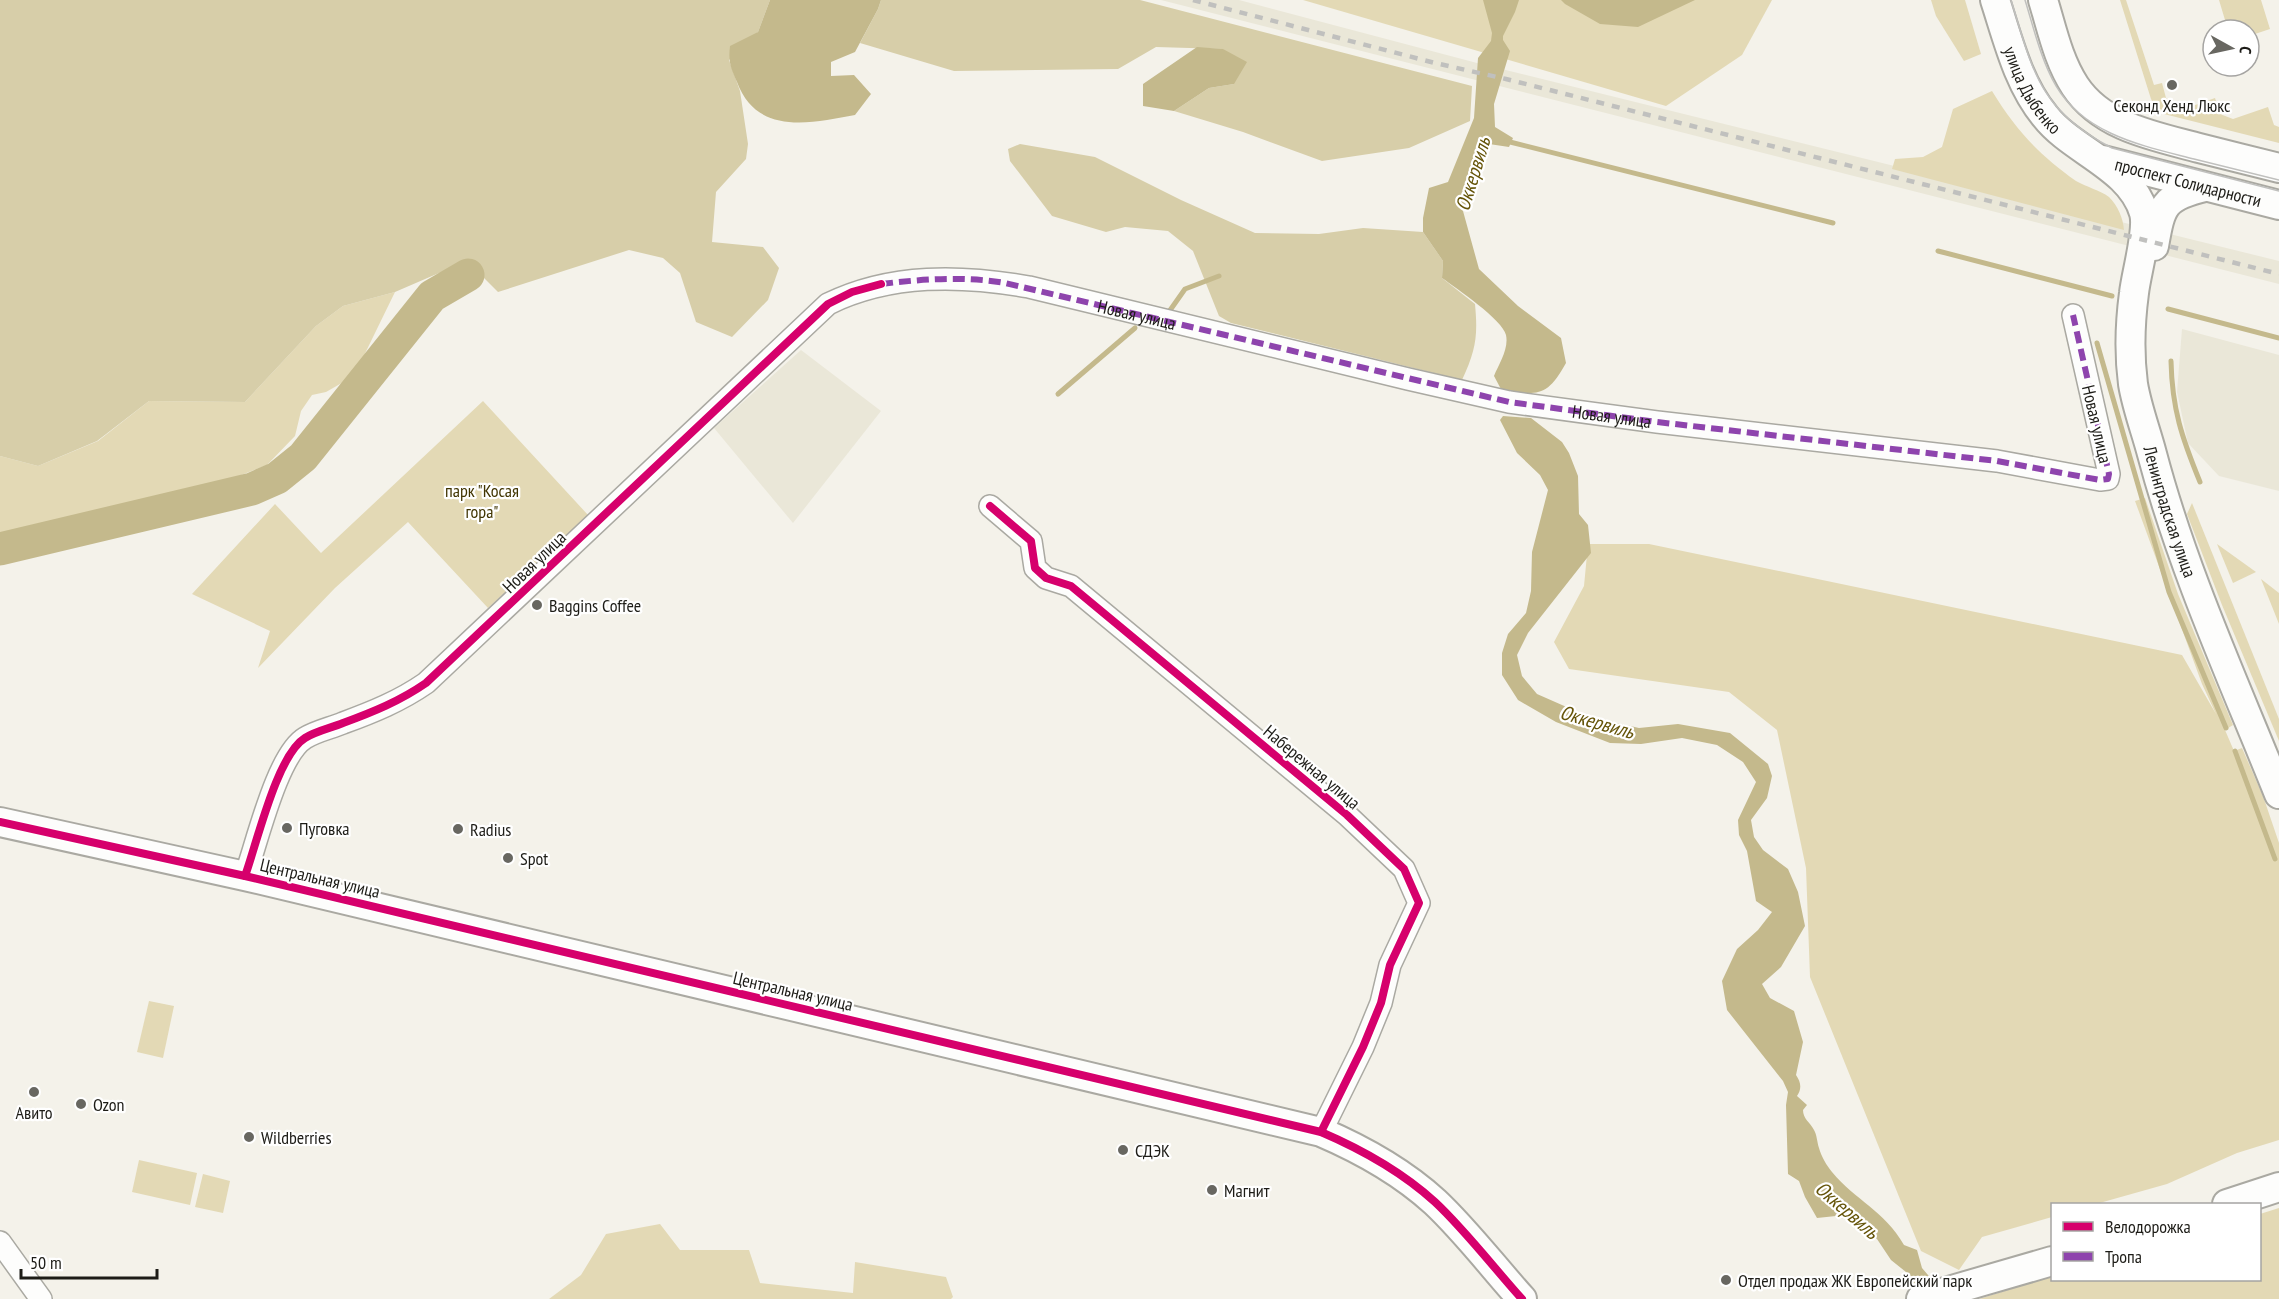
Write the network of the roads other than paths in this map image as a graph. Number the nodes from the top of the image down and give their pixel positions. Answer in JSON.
{"nodes":[{"id":1,"x":1995,"y":0,"type":"edge"},
{"id":2,"x":2043,"y":0,"type":"edge"},
{"id":3,"x":2122,"y":125,"type":"joint"},
{"id":4,"x":2098,"y":158,"type":"junction"},
{"id":5,"x":2279,"y":168,"type":"edge"},
{"id":6,"x":2205,"y":187,"type":"junction"},
{"id":7,"x":2279,"y":205,"type":"edge"},
{"id":8,"x":2152,"y":218,"type":"junction"},
{"id":9,"x":2073,"y":315,"type":"dead end"},
{"id":10,"x":990,"y":506,"type":"dead end"},
{"id":11,"x":2279,"y":759,"type":"edge"},
{"id":12,"x":2279,"y":794,"type":"edge"},
{"id":13,"x":0,"y":822,"type":"edge"},
{"id":14,"x":245,"y":876,"type":"junction"},
{"id":15,"x":1321,"y":1132,"type":"junction"},
{"id":16,"x":2279,"y":1187,"type":"edge"},
{"id":17,"x":2230,"y":1203,"type":"edge"},
{"id":18,"x":0,"y":1242,"type":"edge"},
{"id":19,"x":2051,"y":1262,"type":"edge"},
{"id":20,"x":41,"y":1299,"type":"edge"},
{"id":21,"x":1522,"y":1299,"type":"edge"},
{"id":22,"x":1921,"y":1299,"type":"edge"}],
"edges":[{"from":1,"to":4,"type":"street","name":"улица Дыбенко"},
{"from":2,"to":3,"type":"street","name":"улица Дыбенко"},
{"from":3,"to":5,"type":"street","name":"проспект Солидарности"},
{"from":4,"to":6,"type":"street","name":"проспект Солидарности"},
{"from":4,"to":8,"type":"street"},
{"from":6,"to":7,"type":"street","name":"проспект Солидарности"},
{"from":6,"to":8,"type":"street"},
{"from":8,"to":11,"type":"street","name":"Ленинградская улица"},
{"from":8,"to":12,"type":"street","name":"Ленинградская улица"},
{"from":9,"to":14,"type":"street","name":"Новая улица"},
{"from":10,"to":15,"type":"street","name":"Набережная улица"},
{"from":13,"to":14,"type":"street","name":"Центральная улица"},
{"from":14,"to":15,"type":"street","name":"Центральная улица"},
{"from":15,"to":21,"type":"street","name":"Центральная улица"},
{"from":16,"to":17,"type":"street"},
{"from":18,"to":20,"type":"street"},
{"from":19,"to":22,"type":"street"}]}
